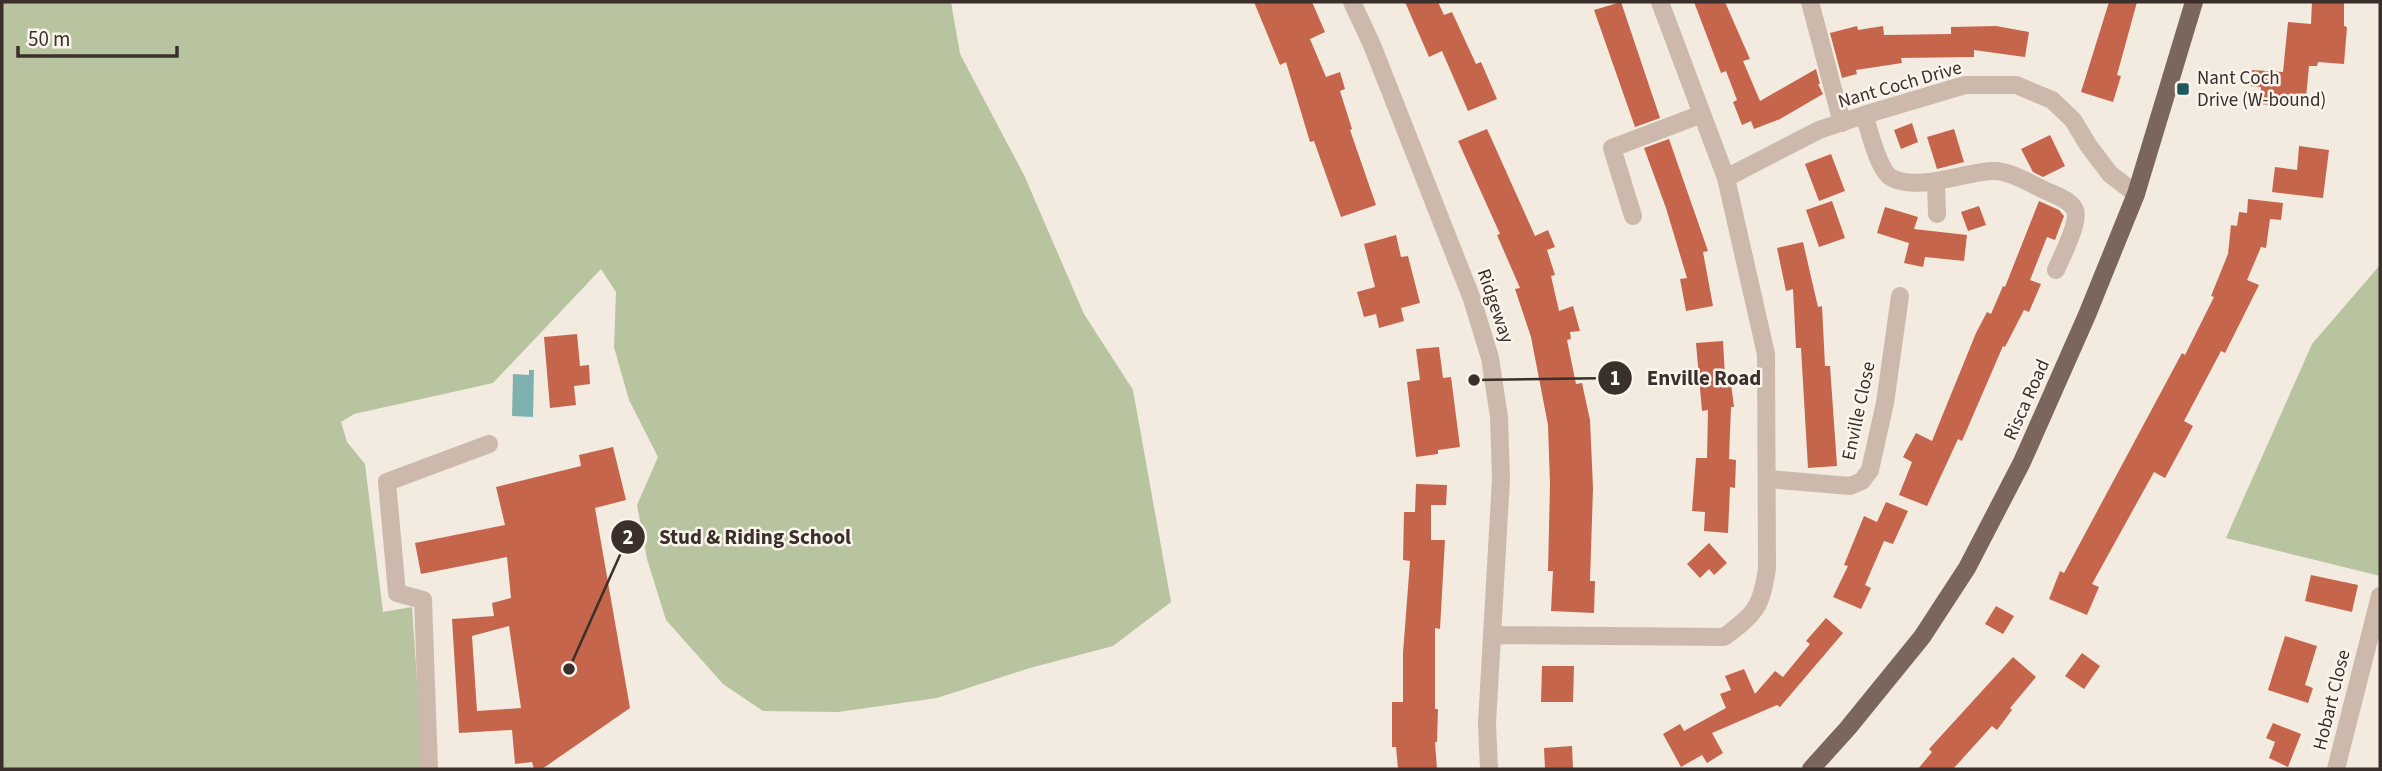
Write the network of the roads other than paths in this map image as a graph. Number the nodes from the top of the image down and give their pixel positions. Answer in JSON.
{"nodes":[{"id":1,"x":1352,"y":2,"type":"edge"},
{"id":2,"x":1660,"y":2,"type":"edge"},
{"id":3,"x":1810,"y":2,"type":"edge"},
{"id":4,"x":2194,"y":2,"type":"edge"},
{"id":5,"x":1702,"y":114,"type":"junction"},
{"id":6,"x":1864,"y":116,"type":"junction"},
{"id":7,"x":1842,"y":123,"type":"junction"},
{"id":8,"x":1726,"y":178,"type":"junction"},
{"id":9,"x":1936,"y":182,"type":"junction"},
{"id":10,"x":2136,"y":194,"type":"junction"},
{"id":11,"x":1937,"y":214,"type":"dead end"},
{"id":12,"x":1633,"y":216,"type":"dead end"},
{"id":13,"x":2056,"y":271,"type":"dead end"},
{"id":14,"x":1900,"y":296,"type":"dead end"},
{"id":15,"x":489,"y":444,"type":"dead end"},
{"id":16,"x":1768,"y":479,"type":"junction"},
{"id":17,"x":2380,"y":596,"type":"edge"},
{"id":18,"x":1492,"y":635,"type":"junction"},
{"id":19,"x":429,"y":769,"type":"edge"},
{"id":20,"x":1489,"y":769,"type":"edge"},
{"id":21,"x":1811,"y":769,"type":"edge"},
{"id":22,"x":2336,"y":769,"type":"edge"}],
"edges":[{"from":1,"to":18,"type":"street","name":"Ridgeway"},
{"from":2,"to":5,"type":"street"},
{"from":3,"to":7,"type":"street"},
{"from":4,"to":10,"type":"main road","name":"Risca Road"},
{"from":5,"to":8,"type":"street"},
{"from":5,"to":12,"type":"street"},
{"from":6,"to":7,"type":"street","name":"Nant Coch Drive"},
{"from":6,"to":9,"type":"street"},
{"from":6,"to":10,"type":"street","name":"Nant Coch Drive"},
{"from":7,"to":8,"type":"street","name":"Nant Coch Drive"},
{"from":8,"to":16,"type":"street"},
{"from":9,"to":11,"type":"street"},
{"from":9,"to":13,"type":"street"},
{"from":10,"to":21,"type":"main road","name":"Risca Road"},
{"from":14,"to":16,"type":"street","name":"Enville Close"},
{"from":15,"to":19,"type":"street"},
{"from":16,"to":18,"type":"street"},
{"from":17,"to":22,"type":"street","name":"Hobart Close"},
{"from":18,"to":20,"type":"street","name":"Ridgeway"}]}
